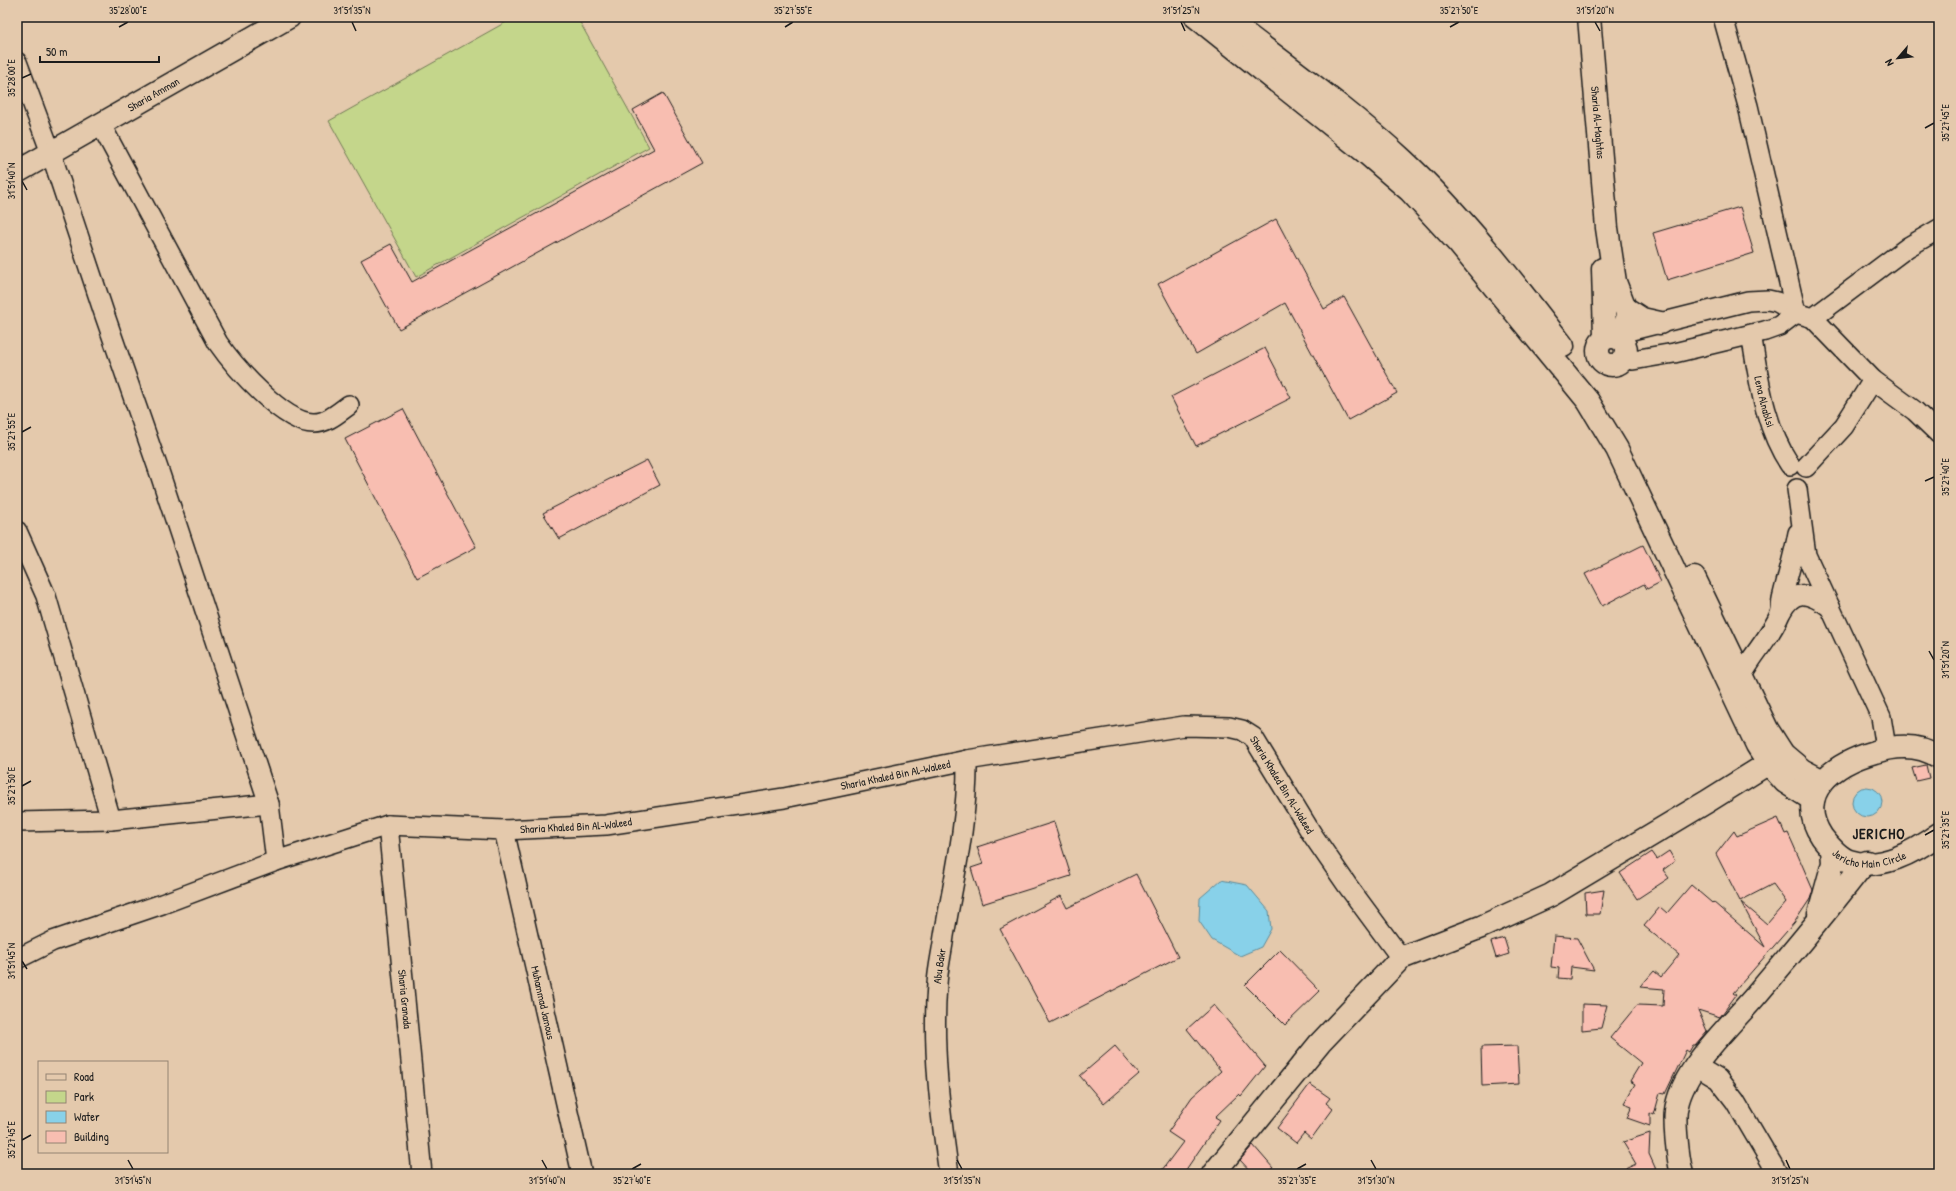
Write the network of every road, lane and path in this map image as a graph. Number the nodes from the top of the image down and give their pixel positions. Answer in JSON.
{"nodes":[{"id":1,"x":289,"y":17,"type":"edge"},
{"id":2,"x":1196,"y":17,"type":"edge"},
{"id":3,"x":1589,"y":17,"type":"edge"},
{"id":4,"x":1723,"y":17,"type":"edge"},
{"id":5,"x":1236,"y":21,"type":"edge"},
{"id":6,"x":17,"y":62,"type":"edge"},
{"id":7,"x":102,"y":125,"type":"junction"},
{"id":8,"x":51,"y":153,"type":"junction"},
{"id":9,"x":17,"y":172,"type":"edge"},
{"id":10,"x":1607,"y":228,"type":"junction"},
{"id":11,"x":1939,"y":229,"type":"edge"},
{"id":12,"x":1804,"y":315,"type":"junction"},
{"id":13,"x":1643,"y":321,"type":"junction"},
{"id":14,"x":1751,"y":334,"type":"junction"},
{"id":15,"x":1623,"y":346,"type":"junction"},
{"id":16,"x":1586,"y":372,"type":"junction"},
{"id":17,"x":1873,"y":380,"type":"junction"},
{"id":18,"x":349,"y":405,"type":"dead end"},
{"id":19,"x":1939,"y":434,"type":"edge"},
{"id":20,"x":1798,"y":466,"type":"junction"},
{"id":21,"x":1801,"y":518,"type":"junction"},
{"id":22,"x":17,"y":531,"type":"edge"},
{"id":23,"x":1830,"y":607,"type":"junction"},
{"id":24,"x":1781,"y":612,"type":"junction"},
{"id":25,"x":1741,"y":674,"type":"junction"},
{"id":26,"x":1733,"y":694,"type":"junction"},
{"id":27,"x":1886,"y":748,"type":"junction"},
{"id":28,"x":1939,"y":757,"type":"edge"},
{"id":29,"x":1776,"y":759,"type":"junction"},
{"id":30,"x":967,"y":760,"type":"junction"},
{"id":31,"x":1818,"y":791,"type":"junction"},
{"id":32,"x":269,"y":804,"type":"junction"},
{"id":33,"x":111,"y":820,"type":"junction"},
{"id":34,"x":17,"y":822,"type":"edge"},
{"id":35,"x":388,"y":825,"type":"junction"},
{"id":36,"x":504,"y":830,"type":"junction"},
{"id":37,"x":1939,"y":834,"type":"edge"},
{"id":38,"x":1832,"y":849,"type":"junction"},
{"id":39,"x":276,"y":861,"type":"junction"},
{"id":40,"x":1867,"y":862,"type":"junction"},
{"id":41,"x":1816,"y":924,"type":"junction"},
{"id":42,"x":1401,"y":958,"type":"junction"},
{"id":43,"x":17,"y":959,"type":"edge"},
{"id":44,"x":1696,"y":1066,"type":"junction"},
{"id":45,"x":422,"y":1174,"type":"edge"},
{"id":46,"x":582,"y":1174,"type":"edge"},
{"id":47,"x":949,"y":1174,"type":"edge"},
{"id":48,"x":1213,"y":1174,"type":"edge"},
{"id":49,"x":1682,"y":1174,"type":"edge"},
{"id":50,"x":1778,"y":1174,"type":"edge"}],
"edges":[{"from":1,"to":7,"type":"main road","name":"Sharia Amman"},
{"from":2,"to":16,"type":"main road"},
{"from":3,"to":10,"type":"main road","name":"Sharia Al-Maghtas"},
{"from":4,"to":12,"type":"street"},
{"from":5,"to":16,"type":"main road"},
{"from":6,"to":8,"type":"street"},
{"from":7,"to":8,"type":"main road","name":"Sharia Amman"},
{"from":7,"to":18,"type":"street"},
{"from":8,"to":9,"type":"main road","name":"Sharia Amman"},
{"from":8,"to":32,"type":"street"},
{"from":10,"to":13,"type":"main road","name":"Sharia Al-Maghtas"},
{"from":10,"to":15,"type":"main road","name":"Sharia Al-Maghtas"},
{"from":11,"to":12,"type":"street"},
{"from":12,"to":13,"type":"street"},
{"from":12,"to":14,"type":"street"},
{"from":12,"to":17,"type":"street"},
{"from":13,"to":15,"type":"main road"},
{"from":13,"to":15,"type":"street"},
{"from":14,"to":15,"type":"street"},
{"from":14,"to":20,"type":"street","name":"Lena Alnablsi"},
{"from":15,"to":16,"type":"main road"},
{"from":16,"to":25,"type":"main road"},
{"from":16,"to":26,"type":"main road"},
{"from":17,"to":19,"type":"street"},
{"from":17,"to":20,"type":"street"},
{"from":20,"to":21,"type":"street"},
{"from":21,"to":23,"type":"street"},
{"from":21,"to":24,"type":"street"},
{"from":22,"to":33,"type":"street"},
{"from":23,"to":24,"type":"street"},
{"from":23,"to":27,"type":"street"},
{"from":24,"to":25,"type":"street"},
{"from":25,"to":26,"type":"street"},
{"from":25,"to":29,"type":"main road"},
{"from":26,"to":29,"type":"main road"},
{"from":27,"to":28,"type":"main road"},
{"from":27,"to":31,"type":"main road"},
{"from":29,"to":31,"type":"main road"},
{"from":29,"to":42,"type":"main road"},
{"from":30,"to":36,"type":"street","name":"Sharia Khaled Bin Al-Waleed"},
{"from":30,"to":42,"type":"street","name":"Sharia Khaled Bin Al-Waleed"},
{"from":30,"to":47,"type":"street","name":"Abu Bakr"},
{"from":31,"to":38,"type":"main road","name":"Jericho Main Circle"},
{"from":32,"to":33,"type":"street"},
{"from":32,"to":39,"type":"street"},
{"from":33,"to":34,"type":"street"},
{"from":35,"to":36,"type":"street","name":"Sharia Khaled Bin Al-Waleed"},
{"from":35,"to":39,"type":"street","name":"Sharia Khaled Bin Al-Waleed"},
{"from":35,"to":45,"type":"street","name":"Sharia Granada"},
{"from":36,"to":46,"type":"street","name":"Muhammad Jamous"},
{"from":37,"to":40,"type":"main road","name":"Jericho Main Circle"},
{"from":38,"to":40,"type":"main road","name":"Jericho Main Circle"},
{"from":38,"to":41,"type":"main road"},
{"from":39,"to":43,"type":"street","name":"Sharia Khaled Bin Al-Waleed"},
{"from":40,"to":41,"type":"main road"},
{"from":41,"to":44,"type":"main road"},
{"from":42,"to":48,"type":"main road"},
{"from":44,"to":49,"type":"main road"},
{"from":44,"to":50,"type":"street"}]}
